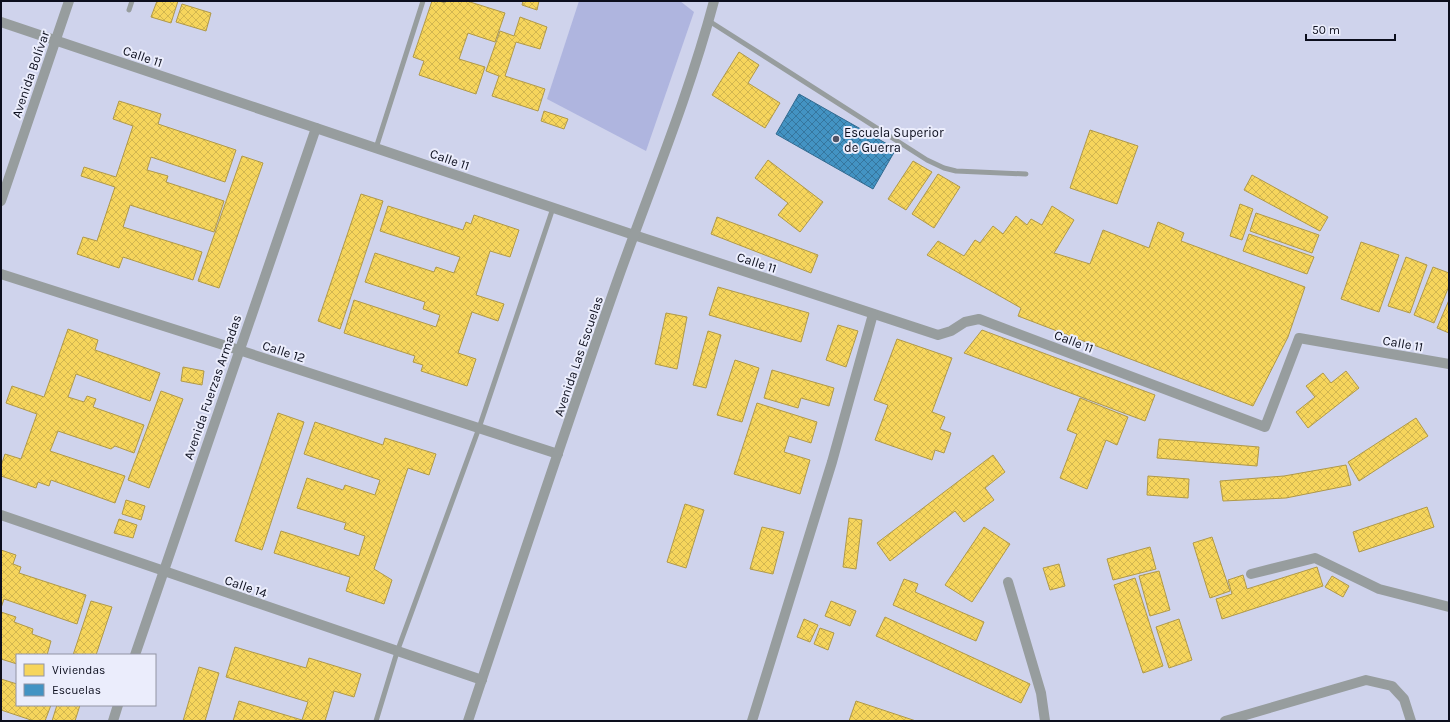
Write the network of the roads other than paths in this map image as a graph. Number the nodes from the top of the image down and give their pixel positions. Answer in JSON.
{"nodes":[{"id":1,"x":69,"y":1,"type":"edge"},
{"id":2,"x":132,"y":1,"type":"edge"},
{"id":3,"x":423,"y":1,"type":"edge"},
{"id":4,"x":714,"y":1,"type":"edge"},
{"id":5,"x":129,"y":10,"type":"dead end"},
{"id":6,"x":709,"y":21,"type":"junction"},
{"id":7,"x":1,"y":22,"type":"edge"},
{"id":8,"x":56,"y":40,"type":"junction"},
{"id":9,"x":316,"y":128,"type":"junction"},
{"id":10,"x":376,"y":148,"type":"junction"},
{"id":11,"x":1026,"y":174,"type":"dead end"},
{"id":12,"x":1,"y":201,"type":"edge"},
{"id":13,"x":553,"y":208,"type":"junction"},
{"id":14,"x":634,"y":235,"type":"junction"},
{"id":15,"x":1,"y":274,"type":"edge"},
{"id":16,"x":873,"y":314,"type":"junction"},
{"id":17,"x":239,"y":350,"type":"junction"},
{"id":18,"x":1449,"y":364,"type":"edge"},
{"id":19,"x":479,"y":428,"type":"junction"},
{"id":20,"x":558,"y":454,"type":"junction"},
{"id":21,"x":1,"y":515,"type":"edge"},
{"id":22,"x":162,"y":571,"type":"junction"},
{"id":23,"x":1251,"y":574,"type":"dead end"},
{"id":24,"x":1008,"y":582,"type":"dead end"},
{"id":25,"x":1449,"y":607,"type":"edge"},
{"id":26,"x":397,"y":652,"type":"junction"},
{"id":27,"x":135,"y":654,"type":"edge"},
{"id":28,"x":482,"y":680,"type":"junction"},
{"id":29,"x":118,"y":706,"type":"edge"},
{"id":30,"x":113,"y":721,"type":"edge"},
{"id":31,"x":376,"y":721,"type":"edge"},
{"id":32,"x":468,"y":721,"type":"edge"},
{"id":33,"x":752,"y":721,"type":"edge"},
{"id":34,"x":1045,"y":721,"type":"edge"},
{"id":35,"x":1225,"y":721,"type":"edge"},
{"id":36,"x":1411,"y":721,"type":"edge"}],
"edges":[{"from":1,"to":8,"type":"street","name":"Avenida Bolívar"},
{"from":2,"to":5,"type":"lane"},
{"from":3,"to":10,"type":"lane"},
{"from":4,"to":6,"type":"street","name":"Avenida Las Escuelas"},
{"from":6,"to":11,"type":"lane"},
{"from":6,"to":14,"type":"street","name":"Avenida Las Escuelas"},
{"from":7,"to":8,"type":"street","name":"Calle 11"},
{"from":8,"to":9,"type":"street","name":"Calle 11"},
{"from":8,"to":12,"type":"street","name":"Avenida Bolívar"},
{"from":9,"to":10,"type":"street","name":"Calle 11"},
{"from":9,"to":17,"type":"street","name":"Avenida Fuerzas Armadas"},
{"from":10,"to":13,"type":"street","name":"Calle 11"},
{"from":13,"to":14,"type":"street","name":"Calle 11"},
{"from":13,"to":19,"type":"lane"},
{"from":14,"to":16,"type":"street","name":"Calle 11"},
{"from":14,"to":20,"type":"street","name":"Avenida Las Escuelas"},
{"from":15,"to":17,"type":"street","name":"Calle 12"},
{"from":16,"to":18,"type":"street","name":"Calle 11"},
{"from":16,"to":33,"type":"street"},
{"from":17,"to":19,"type":"street","name":"Calle 12"},
{"from":17,"to":22,"type":"street","name":"Avenida Fuerzas Armadas"},
{"from":19,"to":20,"type":"street","name":"Calle 12"},
{"from":19,"to":26,"type":"lane"},
{"from":20,"to":28,"type":"street","name":"Avenida Las Escuelas"},
{"from":21,"to":22,"type":"street","name":"Calle 14"},
{"from":22,"to":26,"type":"street","name":"Calle 14"},
{"from":22,"to":27,"type":"street","name":"Avenida Fuerzas Armadas"},
{"from":23,"to":25,"type":"street"},
{"from":24,"to":34,"type":"street"},
{"from":26,"to":28,"type":"street","name":"Calle 14"},
{"from":26,"to":31,"type":"lane"},
{"from":28,"to":32,"type":"street","name":"Avenida Las Escuelas"},
{"from":29,"to":30,"type":"street"},
{"from":35,"to":36,"type":"street"}]}
